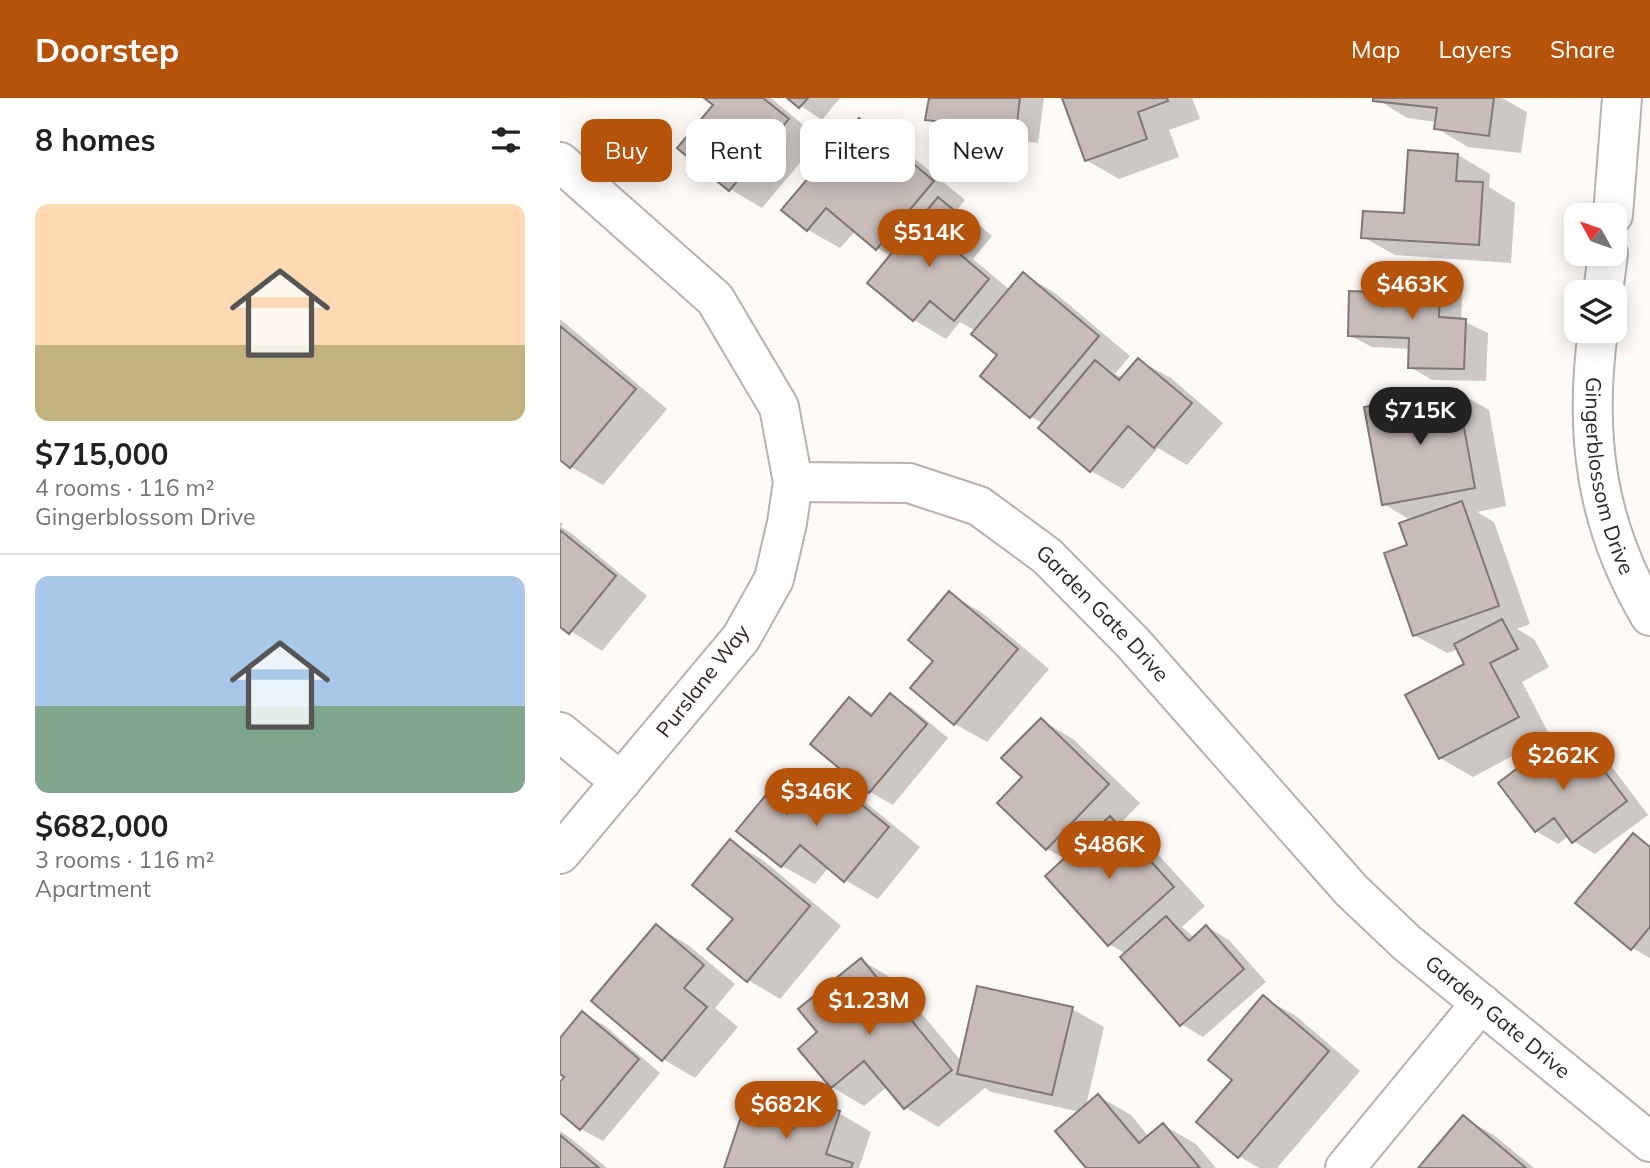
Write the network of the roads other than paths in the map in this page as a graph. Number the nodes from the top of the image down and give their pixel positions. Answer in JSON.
{"nodes":[{"id":1,"x":1631,"y":103,"type":"edge"},
{"id":2,"x":560,"y":162,"type":"edge"},
{"id":3,"x":1615,"y":203,"type":"edge"},
{"id":4,"x":1597,"y":343,"type":"edge"},
{"id":5,"x":793,"y":482,"type":"junction"},
{"id":6,"x":1650,"y":616,"type":"edge"},
{"id":7,"x":560,"y":732,"type":"edge"},
{"id":8,"x":621,"y":782,"type":"junction"},
{"id":9,"x":560,"y":854,"type":"edge"},
{"id":10,"x":1481,"y":1003,"type":"junction"},
{"id":11,"x":1650,"y":1142,"type":"edge"},
{"id":12,"x":1345,"y":1168,"type":"edge"}],
"edges":[{"from":1,"to":3,"type":"street"},
{"from":2,"to":5,"type":"street"},
{"from":4,"to":6,"type":"street","name":"Gingerblossom Drive"},
{"from":5,"to":8,"type":"street","name":"Purslane Way"},
{"from":5,"to":10,"type":"street","name":"Garden Gate Drive"},
{"from":7,"to":8,"type":"street"},
{"from":8,"to":9,"type":"street","name":"Purslane Way"},
{"from":10,"to":11,"type":"street","name":"Garden Gate Drive"},
{"from":10,"to":12,"type":"street"}]}
